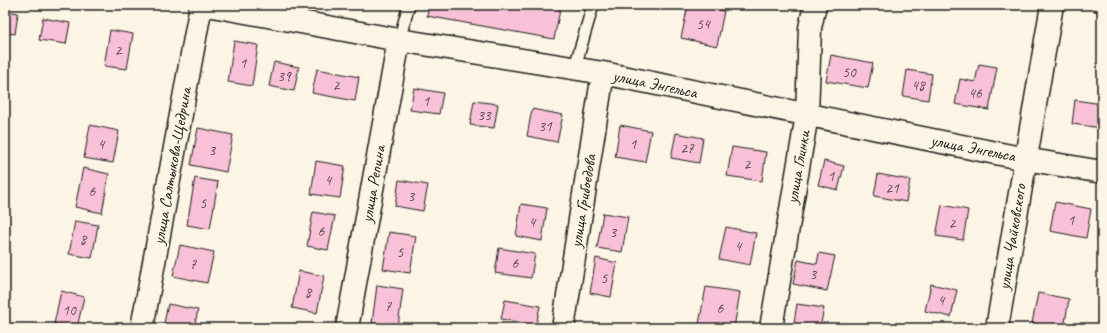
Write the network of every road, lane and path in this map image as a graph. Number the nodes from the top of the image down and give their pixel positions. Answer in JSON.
{"nodes":[{"id":1,"x":201,"y":5,"type":"edge"},
{"id":2,"x":206,"y":5,"type":"edge"},
{"id":3,"x":409,"y":5,"type":"edge"},
{"id":4,"x":593,"y":5,"type":"edge"},
{"id":5,"x":815,"y":5,"type":"edge"},
{"id":6,"x":1052,"y":5,"type":"edge"},
{"id":7,"x":399,"y":40,"type":"junction"},
{"id":8,"x":574,"y":70,"type":"junction"},
{"id":9,"x":603,"y":73,"type":"junction"},
{"id":10,"x":807,"y":115,"type":"junction"},
{"id":11,"x":1025,"y":159,"type":"junction"},
{"id":12,"x":1102,"y":172,"type":"edge"},
{"id":13,"x":142,"y":328,"type":"edge"},
{"id":14,"x":347,"y":328,"type":"edge"},
{"id":15,"x":563,"y":328,"type":"edge"},
{"id":16,"x":771,"y":328,"type":"edge"},
{"id":17,"x":997,"y":328,"type":"edge"}],
"edges":[{"from":1,"to":13,"type":"street","name":"улица Салтыкова-Щедрина"},
{"from":2,"to":7,"type":"street","name":"улица Энгельса"},
{"from":3,"to":7,"type":"lane"},
{"from":4,"to":8,"type":"lane"},
{"from":5,"to":10,"type":"street","name":"улица Глинки"},
{"from":6,"to":11,"type":"street","name":"улица Чайковского"},
{"from":7,"to":8,"type":"street","name":"улица Энгельса"},
{"from":7,"to":14,"type":"street","name":"улица Репина"},
{"from":8,"to":9,"type":"street","name":"улица Энгельса"},
{"from":9,"to":10,"type":"street","name":"улица Энгельса"},
{"from":9,"to":15,"type":"street","name":"улица Грибоедова"},
{"from":10,"to":11,"type":"street","name":"улица Энгельса"},
{"from":10,"to":16,"type":"street","name":"улица Глинки"},
{"from":11,"to":12,"type":"street","name":"улица Энгельса"},
{"from":11,"to":17,"type":"street","name":"улица Чайковского"}]}
